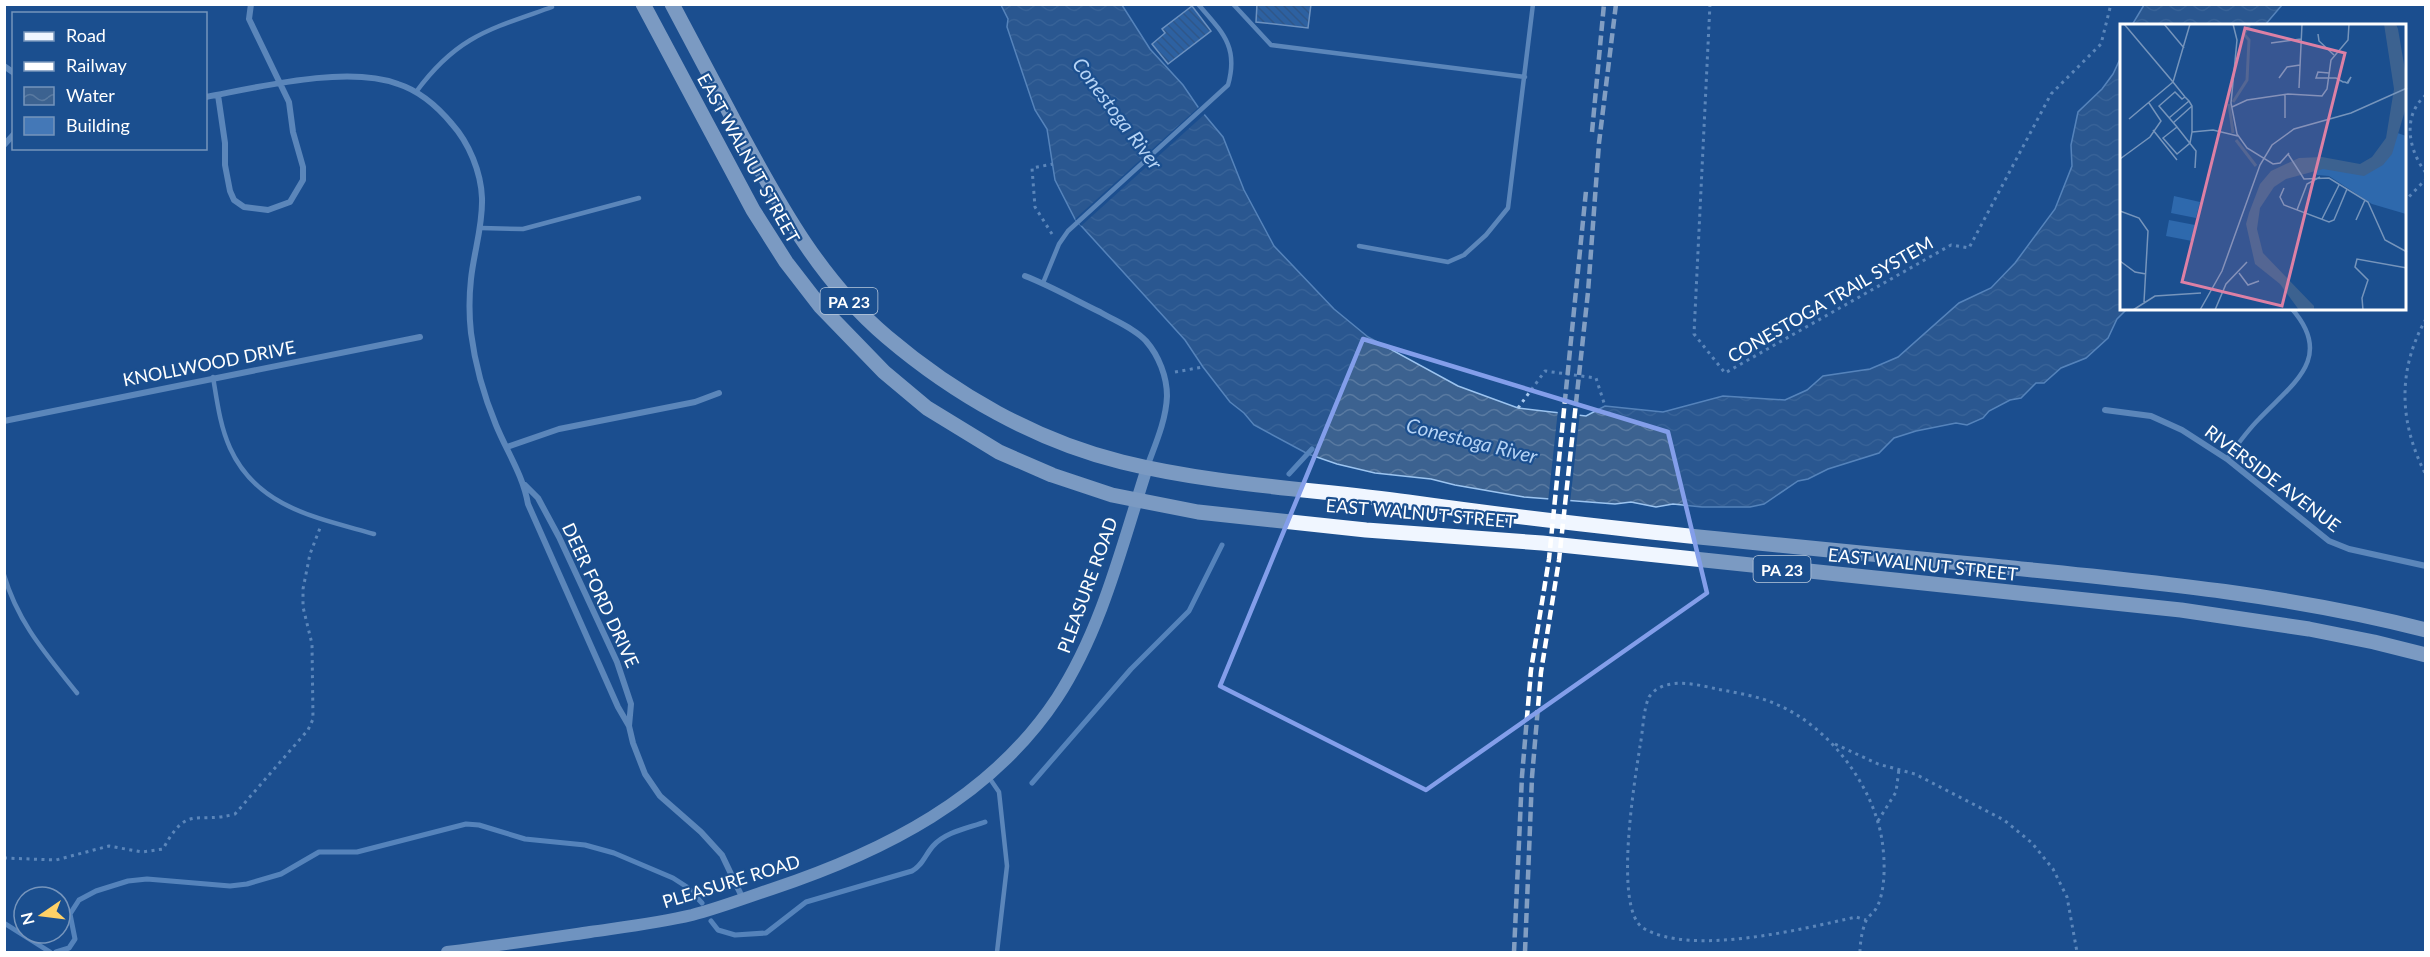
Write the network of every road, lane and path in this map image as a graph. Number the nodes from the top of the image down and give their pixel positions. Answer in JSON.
{"nodes":[{"id":1,"x":251,"y":4,"type":"edge"},
{"id":2,"x":643,"y":4,"type":"edge"},
{"id":3,"x":672,"y":4,"type":"edge"},
{"id":4,"x":1197,"y":4,"type":"edge"},
{"id":5,"x":1233,"y":4,"type":"edge"},
{"id":6,"x":1533,"y":4,"type":"edge"},
{"id":7,"x":1710,"y":4,"type":"edge"},
{"id":8,"x":2111,"y":4,"type":"edge"},
{"id":9,"x":552,"y":7,"type":"dead end"},
{"id":10,"x":1525,"y":77,"type":"junction"},
{"id":11,"x":282,"y":84,"type":"junction"},
{"id":12,"x":417,"y":92,"type":"junction"},
{"id":13,"x":218,"y":95,"type":"junction"},
{"id":14,"x":2426,"y":95,"type":"edge"},
{"id":15,"x":207,"y":97,"type":"edge"},
{"id":16,"x":1053,"y":164,"type":"dead end"},
{"id":17,"x":2426,"y":173,"type":"edge"},
{"id":18,"x":2426,"y":179,"type":"edge"},
{"id":19,"x":639,"y":198,"type":"dead end"},
{"id":20,"x":2406,"y":200,"type":"edge"},
{"id":21,"x":481,"y":228,"type":"junction"},
{"id":22,"x":1059,"y":244,"type":"junction"},
{"id":23,"x":1359,"y":246,"type":"dead end"},
{"id":24,"x":1025,"y":276,"type":"dead end"},
{"id":25,"x":1043,"y":283,"type":"junction"},
{"id":26,"x":2293,"y":310,"type":"edge"},
{"id":27,"x":2426,"y":319,"type":"edge"},
{"id":28,"x":420,"y":337,"type":"dead end"},
{"id":29,"x":1203,"y":367,"type":"dead end"},
{"id":30,"x":1164,"y":374,"type":"junction"},
{"id":31,"x":213,"y":377,"type":"junction"},
{"id":32,"x":719,"y":393,"type":"dead end"},
{"id":33,"x":1605,"y":406,"type":"dead end"},
{"id":34,"x":1518,"y":408,"type":"dead end"},
{"id":35,"x":2105,"y":410,"type":"dead end"},
{"id":36,"x":4,"y":421,"type":"edge"},
{"id":37,"x":507,"y":447,"type":"junction"},
{"id":38,"x":2227,"y":459,"type":"junction"},
{"id":39,"x":1147,"y":468,"type":"junction"},
{"id":40,"x":2426,"y":474,"type":"edge"},
{"id":41,"x":525,"y":484,"type":"junction"},
{"id":42,"x":1137,"y":500,"type":"junction"},
{"id":43,"x":322,"y":520,"type":"junction"},
{"id":44,"x":374,"y":534,"type":"dead end"},
{"id":45,"x":2426,"y":566,"type":"edge"},
{"id":46,"x":4,"y":574,"type":"edge"},
{"id":47,"x":2426,"y":630,"type":"edge"},
{"id":48,"x":2426,"y":655,"type":"edge"},
{"id":49,"x":76,"y":693,"type":"dead end"},
{"id":50,"x":629,"y":726,"type":"junction"},
{"id":51,"x":1834,"y":744,"type":"junction"},
{"id":52,"x":1899,"y":769,"type":"junction"},
{"id":53,"x":988,"y":776,"type":"junction"},
{"id":54,"x":1878,"y":821,"type":"junction"},
{"id":55,"x":4,"y":858,"type":"edge"},
{"id":56,"x":743,"y":899,"type":"junction"},
{"id":57,"x":1866,"y":920,"type":"junction"},
{"id":58,"x":447,"y":952,"type":"edge"},
{"id":59,"x":997,"y":952,"type":"edge"},
{"id":60,"x":1860,"y":952,"type":"edge"},
{"id":61,"x":2077,"y":952,"type":"edge"}],
"edges":[{"from":1,"to":11,"type":"street"},
{"from":2,"to":42,"type":"main road","name":"EAST WALNUT STREET","number":"PA 23"},
{"from":3,"to":39,"type":"main road","name":"EAST WALNUT STREET","number":"PA 23"},
{"from":4,"to":22,"type":"lane"},
{"from":5,"to":10,"type":"lane"},
{"from":6,"to":10,"type":"lane"},
{"from":7,"to":8,"type":"path","name":"CONESTOGA TRAIL SYSTEM"},
{"from":9,"to":12,"type":"lane"},
{"from":10,"to":23,"type":"lane"},
{"from":11,"to":12,"type":"street","name":"DEER FORD DRIVE"},
{"from":11,"to":13,"type":"street","name":"DEER FORD DRIVE"},
{"from":11,"to":13,"type":"street"},
{"from":12,"to":21,"type":"street","name":"DEER FORD DRIVE"},
{"from":13,"to":15,"type":"street","name":"DEER FORD DRIVE"},
{"from":14,"to":17,"type":"path"},
{"from":16,"to":22,"type":"path"},
{"from":18,"to":20,"type":"path"},
{"from":19,"to":21,"type":"lane"},
{"from":21,"to":37,"type":"street","name":"DEER FORD DRIVE"},
{"from":22,"to":25,"type":"lane"},
{"from":24,"to":25,"type":"street","name":"PLEASURE ROAD"},
{"from":25,"to":30,"type":"street","name":"PLEASURE ROAD"},
{"from":26,"to":38,"type":"lane"},
{"from":27,"to":40,"type":"path"},
{"from":28,"to":31,"type":"street","name":"KNOLLWOOD DRIVE"},
{"from":29,"to":30,"type":"path"},
{"from":30,"to":39,"type":"street","name":"PLEASURE ROAD"},
{"from":31,"to":36,"type":"street","name":"KNOLLWOOD DRIVE"},
{"from":31,"to":43,"type":"lane"},
{"from":32,"to":37,"type":"street"},
{"from":33,"to":34,"type":"path"},
{"from":35,"to":38,"type":"street","name":"RIVERSIDE AVENUE"},
{"from":37,"to":41,"type":"street","name":"DEER FORD DRIVE"},
{"from":38,"to":45,"type":"street","name":"RIVERSIDE AVENUE"},
{"from":39,"to":42,"type":"street","name":"PLEASURE ROAD"},
{"from":39,"to":47,"type":"main road","name":"EAST WALNUT STREET","number":"PA 23"},
{"from":41,"to":50,"type":"street","name":"DEER FORD DRIVE"},
{"from":41,"to":50,"type":"street","name":"DEER FORD DRIVE"},
{"from":42,"to":48,"type":"main road","name":"EAST WALNUT STREET","number":"PA 23"},
{"from":42,"to":53,"type":"street","name":"PLEASURE ROAD"},
{"from":43,"to":44,"type":"lane"},
{"from":43,"to":55,"type":"path"},
{"from":46,"to":49,"type":"lane"},
{"from":50,"to":56,"type":"street","name":"DEER FORD DRIVE"},
{"from":51,"to":52,"type":"path"},
{"from":51,"to":54,"type":"path"},
{"from":51,"to":57,"type":"path"},
{"from":52,"to":54,"type":"path"},
{"from":52,"to":61,"type":"path"},
{"from":53,"to":56,"type":"street","name":"PLEASURE ROAD"},
{"from":53,"to":59,"type":"lane"},
{"from":54,"to":57,"type":"path"},
{"from":56,"to":58,"type":"street","name":"PLEASURE ROAD"},
{"from":57,"to":60,"type":"path"}]}
